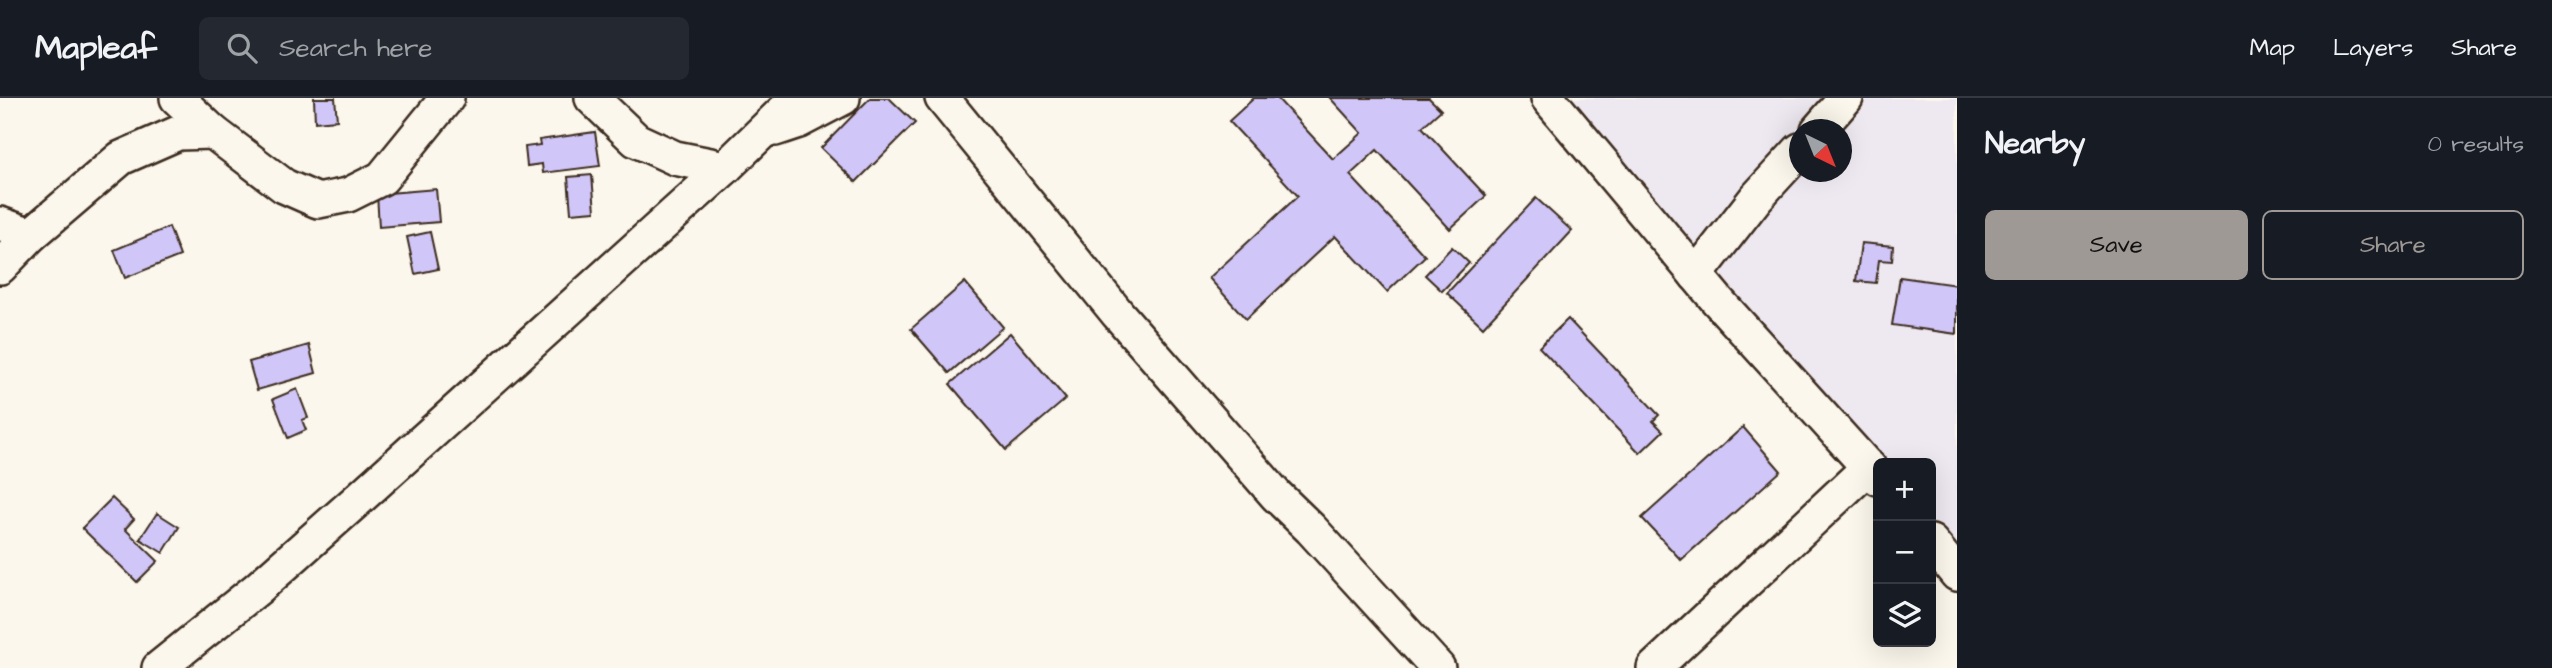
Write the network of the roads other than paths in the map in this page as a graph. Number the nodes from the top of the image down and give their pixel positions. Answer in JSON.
{"nodes":[{"id":1,"x":177,"y":98,"type":"edge"},
{"id":2,"x":447,"y":98,"type":"edge"},
{"id":3,"x":592,"y":98,"type":"edge"},
{"id":4,"x":797,"y":98,"type":"edge"},
{"id":5,"x":843,"y":98,"type":"edge"},
{"id":6,"x":942,"y":98,"type":"edge"},
{"id":7,"x":1548,"y":98,"type":"edge"},
{"id":8,"x":1846,"y":98,"type":"edge"},
{"id":9,"x":1828,"y":119,"type":"edge"},
{"id":10,"x":213,"y":132,"type":"junction"},
{"id":11,"x":759,"y":134,"type":"junction"},
{"id":12,"x":1789,"y":162,"type":"edge"},
{"id":13,"x":725,"y":168,"type":"junction"},
{"id":14,"x":0,"y":224,"type":"edge"},
{"id":15,"x":31,"y":235,"type":"junction"},
{"id":16,"x":0,"y":267,"type":"edge"},
{"id":17,"x":1696,"y":275,"type":"junction"},
{"id":18,"x":1873,"y":471,"type":"edge"},
{"id":19,"x":1873,"y":473,"type":"edge"},
{"id":20,"x":1936,"y":548,"type":"edge"},
{"id":21,"x":1957,"y":574,"type":"edge"},
{"id":22,"x":159,"y":668,"type":"edge"},
{"id":23,"x":1438,"y":668,"type":"edge"},
{"id":24,"x":1654,"y":668,"type":"edge"}],
"edges":[{"from":1,"to":10,"type":"street"},
{"from":2,"to":10,"type":"street"},
{"from":3,"to":13,"type":"street"},
{"from":4,"to":11,"type":"street"},
{"from":5,"to":11,"type":"street"},
{"from":6,"to":23,"type":"street"},
{"from":7,"to":17,"type":"street"},
{"from":8,"to":9,"type":"street"},
{"from":10,"to":15,"type":"street"},
{"from":11,"to":13,"type":"street"},
{"from":12,"to":17,"type":"street"},
{"from":13,"to":22,"type":"street"},
{"from":14,"to":15,"type":"street"},
{"from":15,"to":16,"type":"street"},
{"from":17,"to":18,"type":"street"},
{"from":19,"to":24,"type":"street"},
{"from":20,"to":21,"type":"street"}]}
